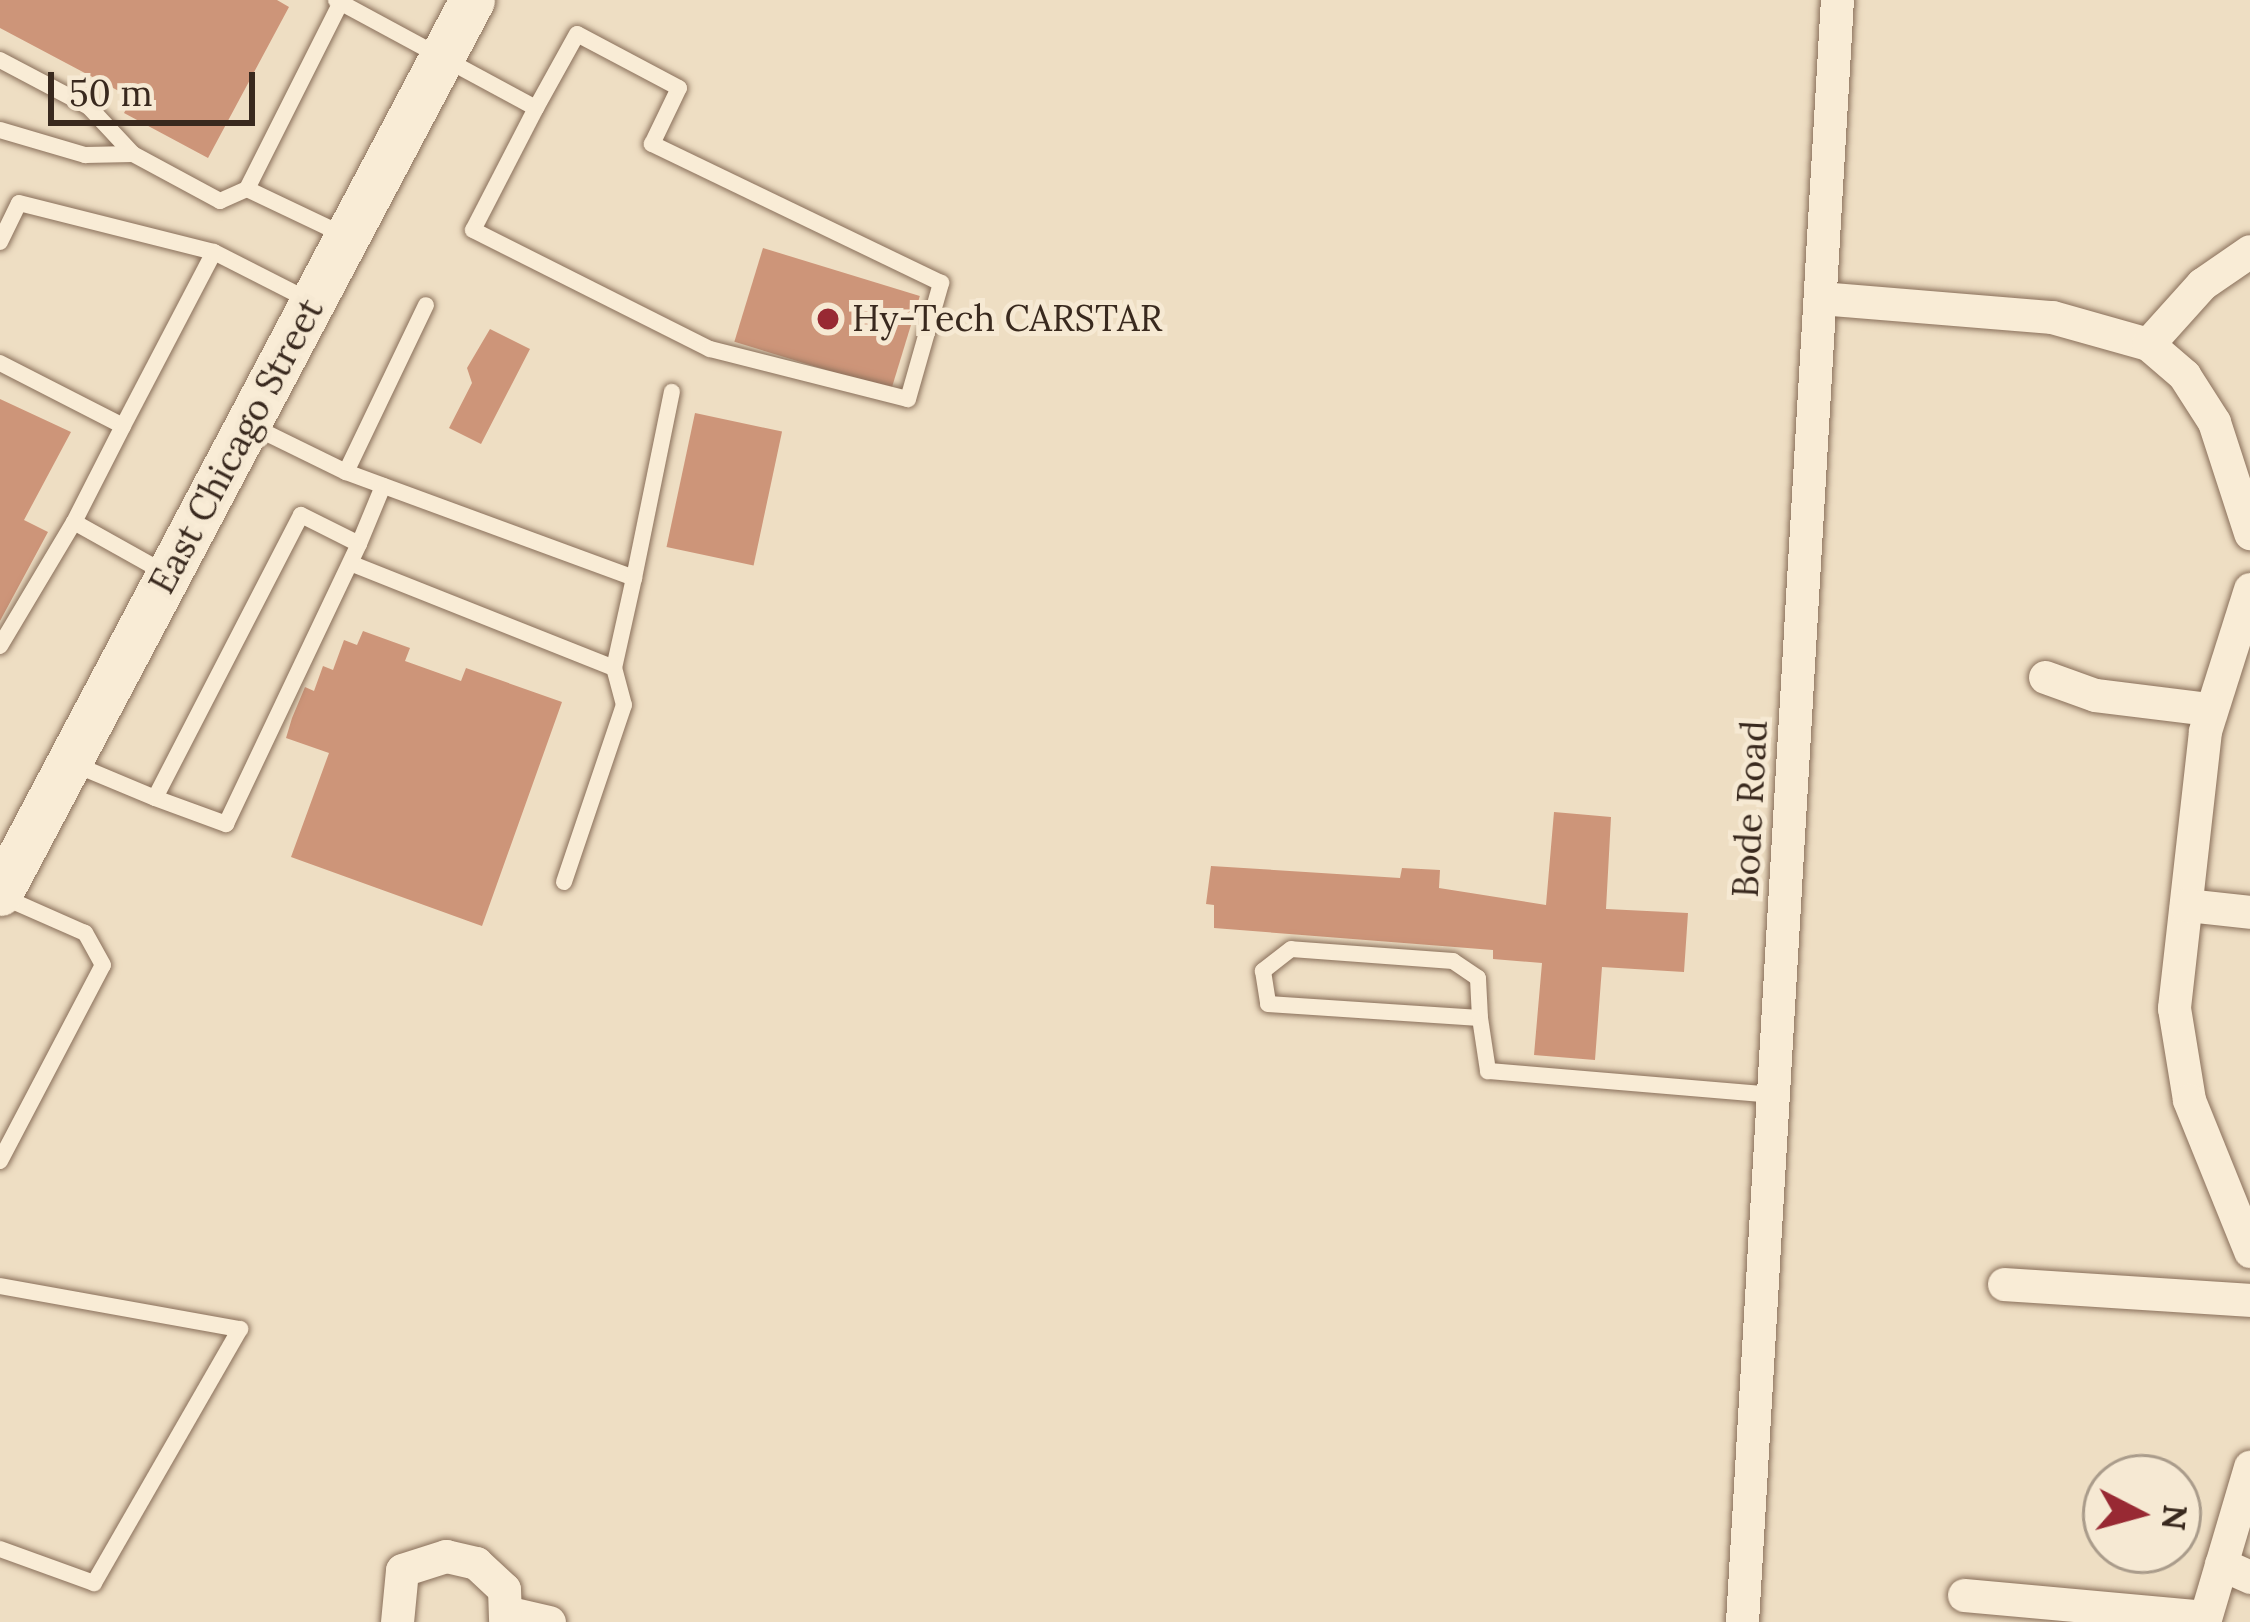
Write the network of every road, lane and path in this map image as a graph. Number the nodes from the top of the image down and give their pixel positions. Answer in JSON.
{"nodes":[{"id":1,"x":472,"y":0,"type":"edge"},
{"id":2,"x":1837,"y":0,"type":"edge"},
{"id":3,"x":340,"y":1,"type":"edge"},
{"id":4,"x":0,"y":60,"type":"edge"},
{"id":5,"x":441,"y":60,"type":"junction"},
{"id":6,"x":536,"y":108,"type":"junction"},
{"id":7,"x":0,"y":130,"type":"edge"},
{"id":8,"x":133,"y":154,"type":"junction"},
{"id":9,"x":247,"y":189,"type":"junction"},
{"id":10,"x":346,"y":237,"type":"junction"},
{"id":11,"x":0,"y":242,"type":"edge"},
{"id":12,"x":2250,"y":251,"type":"edge"},
{"id":13,"x":214,"y":252,"type":"junction"},
{"id":14,"x":1820,"y":298,"type":"junction"},
{"id":15,"x":313,"y":303,"type":"junction"},
{"id":16,"x":426,"y":305,"type":"dead end"},
{"id":17,"x":2148,"y":344,"type":"junction"},
{"id":18,"x":0,"y":363,"type":"edge"},
{"id":19,"x":672,"y":392,"type":"dead end"},
{"id":20,"x":248,"y":424,"type":"junction"},
{"id":21,"x":123,"y":426,"type":"junction"},
{"id":22,"x":346,"y":472,"type":"junction"},
{"id":23,"x":382,"y":486,"type":"junction"},
{"id":24,"x":74,"y":522,"type":"junction"},
{"id":25,"x":2250,"y":533,"type":"edge"},
{"id":26,"x":359,"y":544,"type":"junction"},
{"id":27,"x":355,"y":565,"type":"junction"},
{"id":28,"x":168,"y":574,"type":"junction"},
{"id":29,"x":634,"y":578,"type":"junction"},
{"id":30,"x":2250,"y":589,"type":"edge"},
{"id":31,"x":0,"y":646,"type":"edge"},
{"id":32,"x":614,"y":668,"type":"junction"},
{"id":33,"x":2044,"y":677,"type":"dead end"},
{"id":34,"x":2209,"y":709,"type":"junction"},
{"id":35,"x":68,"y":762,"type":"junction"},
{"id":36,"x":155,"y":798,"type":"junction"},
{"id":37,"x":11,"y":847,"type":"edge"},
{"id":38,"x":564,"y":881,"type":"dead end"},
{"id":39,"x":0,"y":894,"type":"edge"},
{"id":40,"x":2186,"y":904,"type":"junction"},
{"id":41,"x":2250,"y":912,"type":"edge"},
{"id":42,"x":1480,"y":1018,"type":"junction"},
{"id":43,"x":1776,"y":1095,"type":"junction"},
{"id":44,"x":0,"y":1161,"type":"edge"},
{"id":45,"x":2250,"y":1251,"type":"edge"},
{"id":46,"x":2004,"y":1284,"type":"dead end"},
{"id":47,"x":0,"y":1286,"type":"edge"},
{"id":48,"x":2250,"y":1300,"type":"edge"},
{"id":49,"x":2250,"y":1467,"type":"edge"},
{"id":50,"x":0,"y":1549,"type":"edge"},
{"id":51,"x":2235,"y":1570,"type":"edge"},
{"id":52,"x":1964,"y":1595,"type":"dead end"},
{"id":53,"x":507,"y":1618,"type":"edge"},
{"id":54,"x":2205,"y":1619,"type":"edge"},
{"id":55,"x":397,"y":1622,"type":"edge"},
{"id":56,"x":549,"y":1622,"type":"edge"},
{"id":57,"x":1742,"y":1622,"type":"edge"}],
"edges":[{"from":1,"to":5,"type":"main road","name":"East Chicago Street"},
{"from":2,"to":14,"type":"street","name":"Bode Road"},
{"from":3,"to":5,"type":"lane"},
{"from":3,"to":9,"type":"lane"},
{"from":4,"to":8,"type":"lane"},
{"from":5,"to":6,"type":"lane"},
{"from":5,"to":10,"type":"main road","name":"East Chicago Street"},
{"from":6,"to":6,"type":"lane"},
{"from":7,"to":8,"type":"lane"},
{"from":8,"to":9,"type":"lane"},
{"from":9,"to":10,"type":"lane"},
{"from":10,"to":15,"type":"main road","name":"East Chicago Street"},
{"from":11,"to":13,"type":"lane"},
{"from":12,"to":17,"type":"street"},
{"from":13,"to":15,"type":"lane"},
{"from":13,"to":21,"type":"lane"},
{"from":14,"to":17,"type":"street"},
{"from":14,"to":43,"type":"street","name":"Bode Road"},
{"from":15,"to":20,"type":"main road","name":"East Chicago Street"},
{"from":16,"to":22,"type":"lane"},
{"from":17,"to":25,"type":"street"},
{"from":18,"to":21,"type":"lane"},
{"from":19,"to":29,"type":"lane"},
{"from":20,"to":22,"type":"lane"},
{"from":20,"to":28,"type":"main road","name":"East Chicago Street"},
{"from":21,"to":24,"type":"lane"},
{"from":22,"to":23,"type":"lane"},
{"from":23,"to":26,"type":"lane"},
{"from":23,"to":29,"type":"lane"},
{"from":24,"to":28,"type":"lane"},
{"from":24,"to":31,"type":"lane"},
{"from":26,"to":27,"type":"lane"},
{"from":26,"to":36,"type":"lane"},
{"from":27,"to":32,"type":"lane"},
{"from":27,"to":36,"type":"lane"},
{"from":28,"to":35,"type":"main road","name":"East Chicago Street"},
{"from":29,"to":32,"type":"lane"},
{"from":30,"to":34,"type":"street"},
{"from":32,"to":38,"type":"lane"},
{"from":33,"to":34,"type":"street"},
{"from":34,"to":40,"type":"street"},
{"from":35,"to":36,"type":"lane"},
{"from":35,"to":37,"type":"main road","name":"East Chicago Street"},
{"from":37,"to":39,"type":"main road","name":"East Chicago Street"},
{"from":39,"to":44,"type":"lane"},
{"from":40,"to":41,"type":"street"},
{"from":40,"to":45,"type":"street"},
{"from":42,"to":42,"type":"lane"},
{"from":42,"to":43,"type":"lane"},
{"from":43,"to":57,"type":"street","name":"Bode Road"},
{"from":46,"to":48,"type":"street"},
{"from":47,"to":50,"type":"lane"},
{"from":49,"to":51,"type":"street"},
{"from":51,"to":54,"type":"street"},
{"from":52,"to":54,"type":"street"},
{"from":53,"to":55,"type":"street"},
{"from":53,"to":56,"type":"street"}]}
